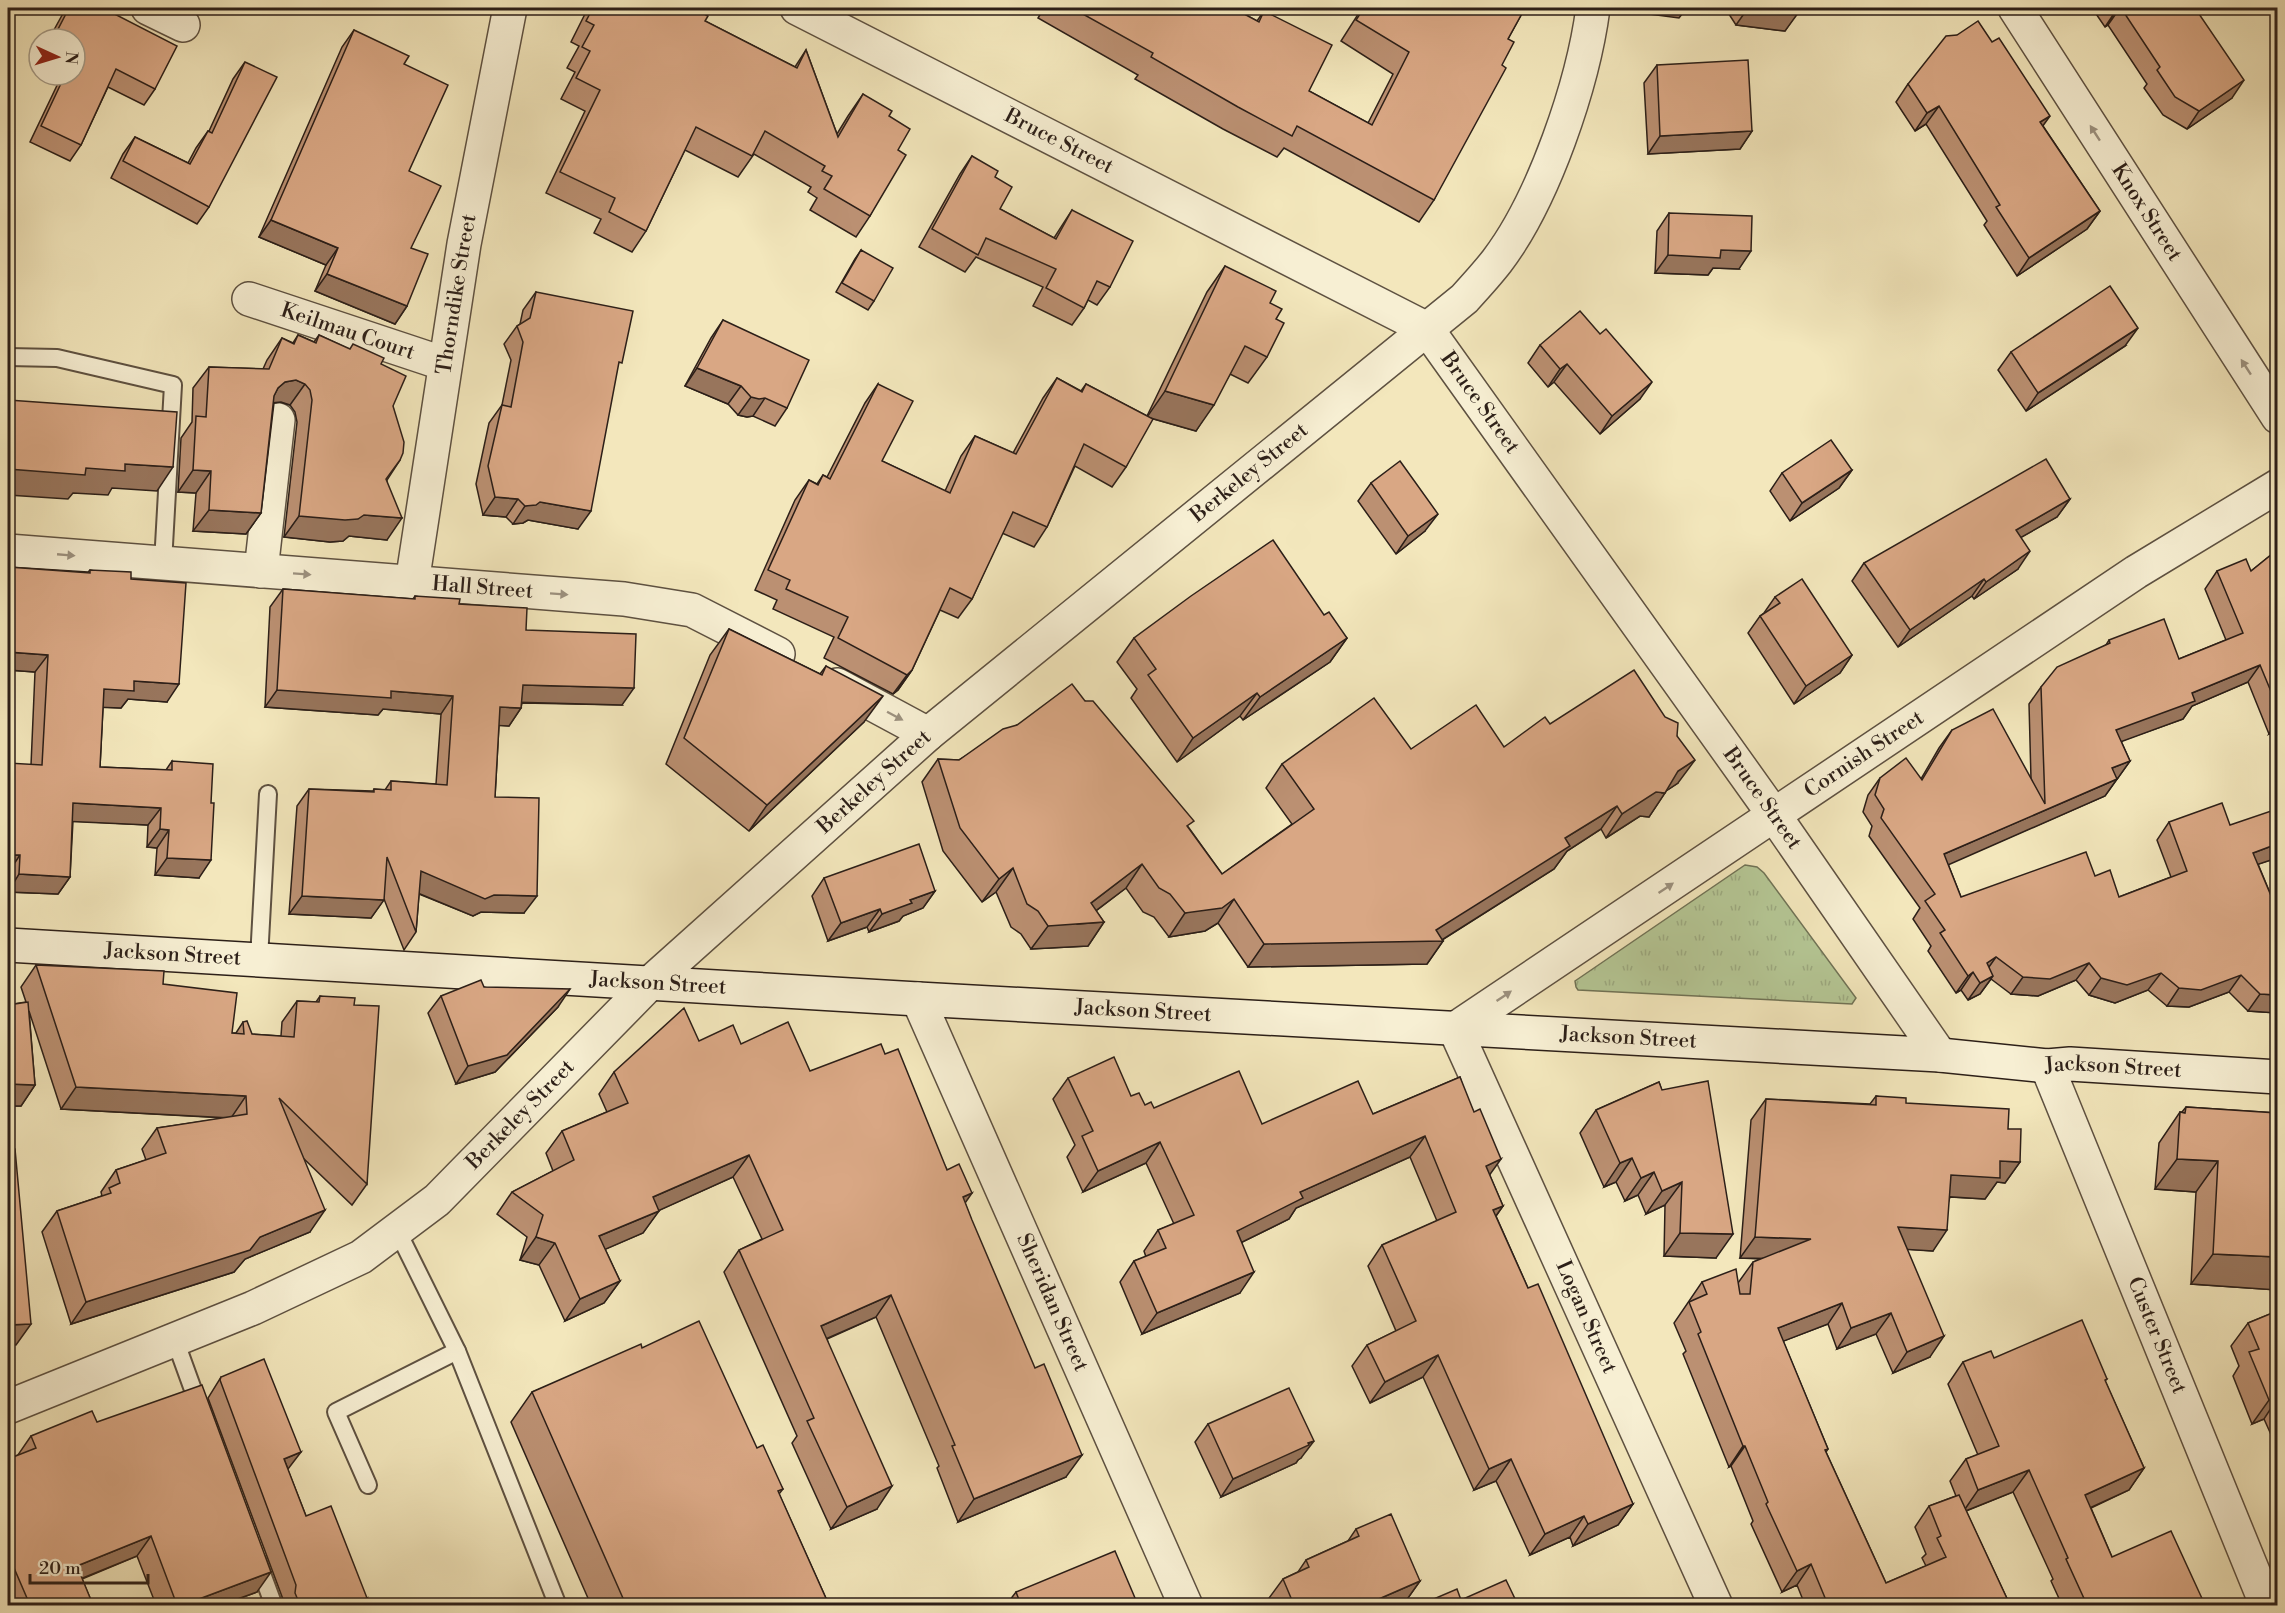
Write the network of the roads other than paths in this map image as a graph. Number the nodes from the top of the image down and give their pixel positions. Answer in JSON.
{"nodes":[{"id":1,"x":148,"y":8,"type":"edge"},
{"id":2,"x":510,"y":8,"type":"edge"},
{"id":3,"x":797,"y":8,"type":"edge"},
{"id":4,"x":1593,"y":8,"type":"edge"},
{"id":5,"x":2015,"y":8,"type":"edge"},
{"id":6,"x":183,"y":25,"type":"dead end"},
{"id":7,"x":249,"y":299,"type":"dead end"},
{"id":8,"x":1427,"y":329,"type":"junction"},
{"id":9,"x":8,"y":357,"type":"edge"},
{"id":10,"x":445,"y":364,"type":"junction"},
{"id":11,"x":2277,"y":417,"type":"edge"},
{"id":12,"x":278,"y":420,"type":"dead end"},
{"id":13,"x":2277,"y":486,"type":"edge"},
{"id":14,"x":8,"y":551,"type":"edge"},
{"id":15,"x":163,"y":563,"type":"junction"},
{"id":16,"x":261,"y":571,"type":"junction"},
{"id":17,"x":412,"y":583,"type":"junction"},
{"id":18,"x":928,"y":734,"type":"junction"},
{"id":19,"x":268,"y":794,"type":"dead end"},
{"id":20,"x":1774,"y":815,"type":"junction"},
{"id":21,"x":8,"y":945,"type":"edge"},
{"id":22,"x":259,"y":959,"type":"junction"},
{"id":23,"x":650,"y":983,"type":"junction"},
{"id":24,"x":918,"y":999,"type":"junction"},
{"id":25,"x":1455,"y":1029,"type":"junction"},
{"id":26,"x":1940,"y":1055,"type":"junction"},
{"id":27,"x":2046,"y":1066,"type":"junction"},
{"id":28,"x":2277,"y":1077,"type":"edge"},
{"id":29,"x":397,"y":1230,"type":"junction"},
{"id":30,"x":175,"y":1340,"type":"junction"},
{"id":31,"x":457,"y":1351,"type":"junction"},
{"id":32,"x":8,"y":1407,"type":"edge"},
{"id":33,"x":205,"y":1421,"type":"edge"},
{"id":34,"x":368,"y":1485,"type":"dead end"},
{"id":35,"x":253,"y":1550,"type":"edge"},
{"id":36,"x":274,"y":1605,"type":"edge"},
{"id":37,"x":558,"y":1605,"type":"edge"},
{"id":38,"x":1186,"y":1605,"type":"edge"},
{"id":39,"x":1716,"y":1605,"type":"edge"},
{"id":40,"x":2267,"y":1605,"type":"edge"}],
"edges":[{"from":1,"to":6,"type":"street"},
{"from":2,"to":10,"type":"street","name":"Thorndike Street"},
{"from":3,"to":8,"type":"street","name":"Bruce Street"},
{"from":4,"to":8,"type":"street","name":"Berkeley Street"},
{"from":11,"to":5,"type":"street","name":"Knox Street","one_way":true},
{"from":7,"to":10,"type":"street","name":"Keilmau Court"},
{"from":8,"to":18,"type":"street","name":"Berkeley Street"},
{"from":8,"to":20,"type":"street","name":"Bruce Street"},
{"from":9,"to":15,"type":"lane"},
{"from":10,"to":17,"type":"street","name":"Thorndike Street"},
{"from":12,"to":16,"type":"street"},
{"from":13,"to":20,"type":"street","name":"Cornish Street"},
{"from":14,"to":15,"type":"street","name":"Hall Street","one_way":true},
{"from":15,"to":16,"type":"street","name":"Hall Street"},
{"from":16,"to":17,"type":"street","name":"Hall Street","one_way":true},
{"from":17,"to":18,"type":"street","name":"Hall Street","one_way":true},
{"from":18,"to":23,"type":"street","name":"Berkeley Street"},
{"from":19,"to":22,"type":"lane"},
{"from":25,"to":20,"type":"street","name":"Cornish Street","one_way":true},
{"from":20,"to":26,"type":"street","name":"Bruce Street"},
{"from":21,"to":22,"type":"street","name":"Jackson Street"},
{"from":22,"to":23,"type":"street","name":"Jackson Street"},
{"from":23,"to":24,"type":"street","name":"Jackson Street"},
{"from":23,"to":29,"type":"street","name":"Berkeley Street"},
{"from":24,"to":25,"type":"street","name":"Jackson Street"},
{"from":24,"to":38,"type":"street","name":"Sheridan Street"},
{"from":25,"to":26,"type":"street","name":"Jackson Street"},
{"from":25,"to":39,"type":"street","name":"Logan Street"},
{"from":26,"to":27,"type":"street","name":"Jackson Street"},
{"from":27,"to":28,"type":"street","name":"Jackson Street"},
{"from":27,"to":40,"type":"street","name":"Custer Street"},
{"from":29,"to":30,"type":"street","name":"Berkeley Street"},
{"from":29,"to":31,"type":"lane"},
{"from":30,"to":32,"type":"street","name":"Berkeley Street"},
{"from":30,"to":33,"type":"lane"},
{"from":31,"to":34,"type":"lane"},
{"from":31,"to":37,"type":"lane"},
{"from":35,"to":36,"type":"lane"}]}
